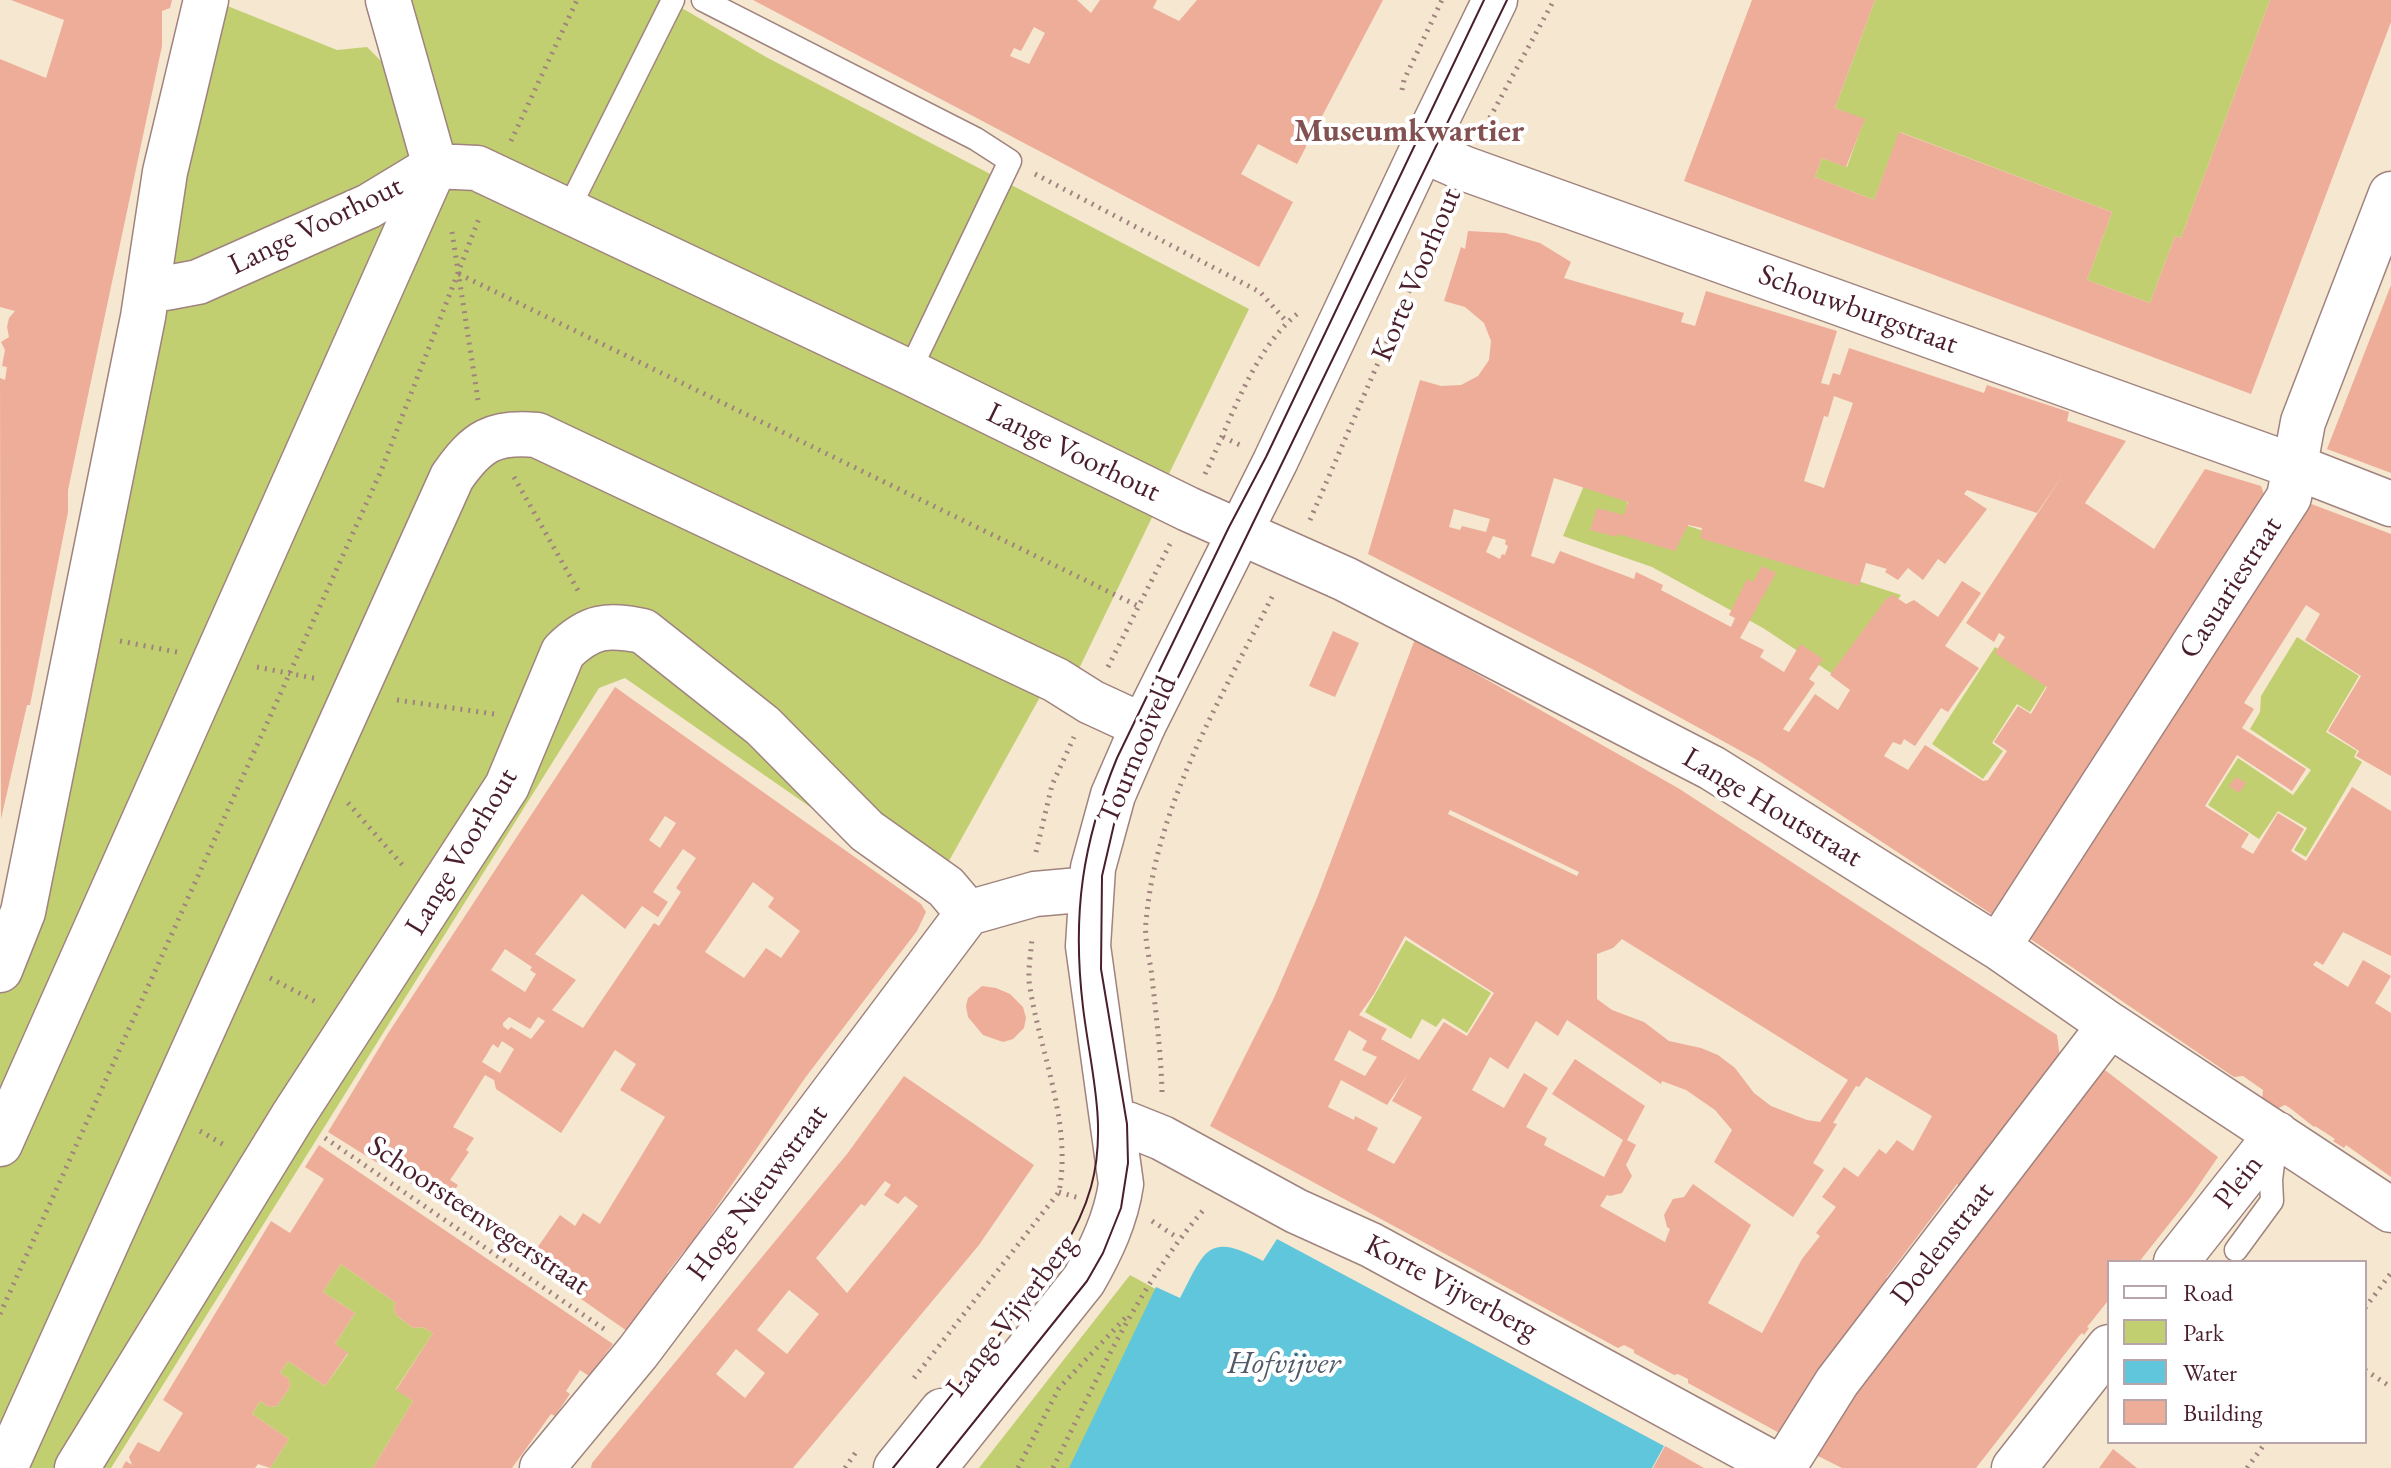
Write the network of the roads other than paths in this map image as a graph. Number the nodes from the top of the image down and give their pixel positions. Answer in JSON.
{"nodes":[{"id":1,"x":206,"y":0,"type":"edge"},
{"id":2,"x":388,"y":0,"type":"edge"},
{"id":3,"x":673,"y":0,"type":"edge"},
{"id":4,"x":703,"y":0,"type":"edge"},
{"id":5,"x":1495,"y":0,"type":"edge"},
{"id":6,"x":1422,"y":150,"type":"junction"},
{"id":7,"x":435,"y":166,"type":"junction"},
{"id":8,"x":2391,"y":194,"type":"edge"},
{"id":9,"x":568,"y":210,"type":"junction"},
{"id":10,"x":148,"y":288,"type":"junction"},
{"id":11,"x":909,"y":372,"type":"junction"},
{"id":12,"x":2296,"y":467,"type":"junction"},
{"id":13,"x":2391,"y":504,"type":"edge"},
{"id":14,"x":1238,"y":531,"type":"junction"},
{"id":15,"x":1143,"y":726,"type":"junction"},
{"id":16,"x":1091,"y":889,"type":"junction"},
{"id":17,"x":968,"y":913,"type":"junction"},
{"id":18,"x":1998,"y":947,"type":"junction"},
{"id":19,"x":0,"y":970,"type":"edge"},
{"id":20,"x":2110,"y":1025,"type":"junction"},
{"id":21,"x":1114,"y":1124,"type":"junction"},
{"id":22,"x":2277,"y":1134,"type":"junction"},
{"id":23,"x":0,"y":1144,"type":"edge"},
{"id":24,"x":2391,"y":1210,"type":"edge"},
{"id":25,"x":2236,"y":1250,"type":"dead end"},
{"id":26,"x":2178,"y":1260,"type":"edge"},
{"id":27,"x":2107,"y":1350,"type":"edge"},
{"id":28,"x":878,"y":1458,"type":"edge"},
{"id":29,"x":5,"y":1468,"type":"edge"},
{"id":30,"x":77,"y":1468,"type":"edge"},
{"id":31,"x":542,"y":1468,"type":"edge"},
{"id":32,"x":934,"y":1468,"type":"edge"},
{"id":33,"x":1782,"y":1468,"type":"edge"},
{"id":34,"x":2014,"y":1468,"type":"edge"}],
"edges":[{"from":1,"to":10,"type":"street"},
{"from":2,"to":7,"type":"street","name":"Lange Voorhout"},
{"from":3,"to":9,"type":"lane"},
{"from":4,"to":11,"type":"lane"},
{"from":5,"to":6,"type":"street","name":"Korte Voorhout"},
{"from":6,"to":12,"type":"street","name":"Schouwburgstraat"},
{"from":6,"to":14,"type":"street","name":"Korte Voorhout"},
{"from":7,"to":9,"type":"street","name":"Lange Voorhout"},
{"from":7,"to":10,"type":"street","name":"Lange Voorhout"},
{"from":7,"to":23,"type":"street","name":"Lange Voorhout"},
{"from":8,"to":12,"type":"street","name":"Casuariestraat"},
{"from":9,"to":11,"type":"street","name":"Lange Voorhout"},
{"from":10,"to":19,"type":"street"},
{"from":11,"to":14,"type":"street","name":"Lange Voorhout"},
{"from":12,"to":13,"type":"street","name":"Schouwburgstraat"},
{"from":12,"to":18,"type":"street","name":"Casuariestraat"},
{"from":14,"to":15,"type":"street","name":"Tournooiveld"},
{"from":14,"to":18,"type":"street","name":"Lange Houtstraat"},
{"from":15,"to":16,"type":"street","name":"Tournooiveld"},
{"from":15,"to":29,"type":"street"},
{"from":16,"to":17,"type":"street"},
{"from":16,"to":21,"type":"street","name":"Tournooiveld"},
{"from":17,"to":30,"type":"street","name":"Lange Voorhout"},
{"from":17,"to":31,"type":"street","name":"Hoge Nieuwstraat"},
{"from":18,"to":20,"type":"street","name":"Lange Houtstraat"},
{"from":20,"to":22,"type":"street","name":"Lange Houtstraat"},
{"from":20,"to":33,"type":"street","name":"Doelenstraat"},
{"from":21,"to":28,"type":"street","name":"Lange Vijverberg"},
{"from":21,"to":32,"type":"street","name":"Lange Vijverberg"},
{"from":21,"to":33,"type":"street","name":"Korte Vijverberg"},
{"from":22,"to":24,"type":"street","name":"Plein"},
{"from":22,"to":25,"type":"lane"},
{"from":22,"to":26,"type":"street","name":"Plein"},
{"from":27,"to":34,"type":"street"}]}
